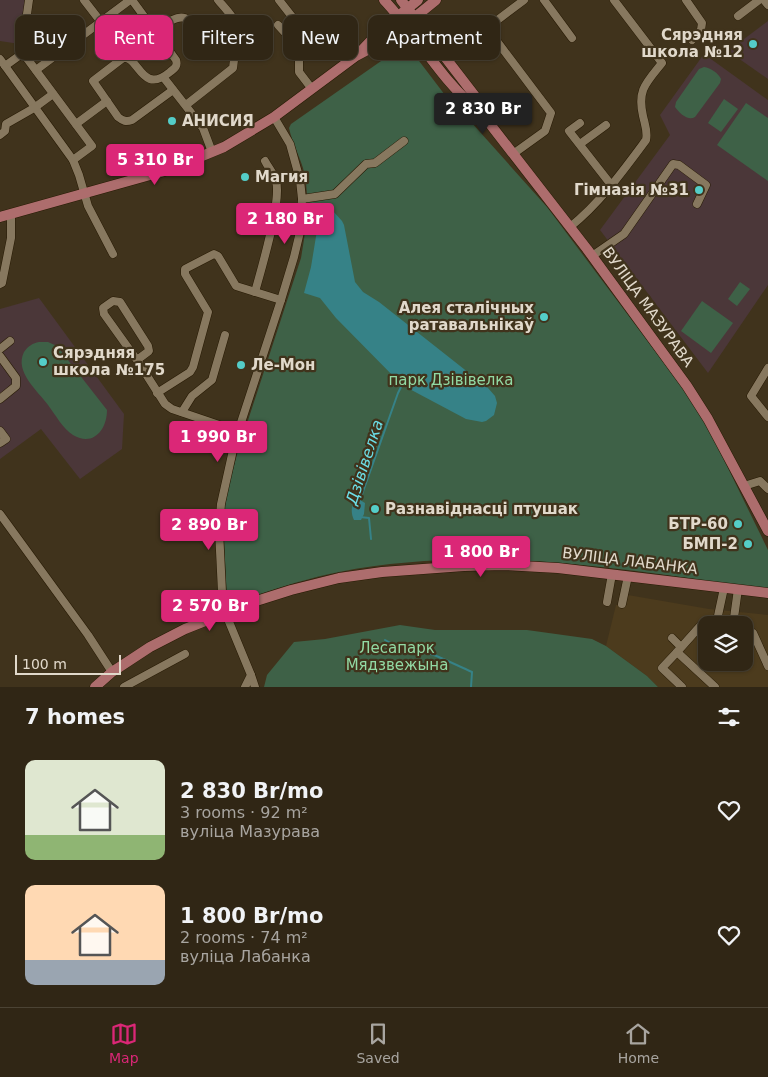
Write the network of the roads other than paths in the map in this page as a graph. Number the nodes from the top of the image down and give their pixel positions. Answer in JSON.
{"nodes":[{"id":1,"x":29,"y":0,"type":"edge"},
{"id":2,"x":84,"y":0,"type":"edge"},
{"id":3,"x":131,"y":0,"type":"edge"},
{"id":4,"x":218,"y":0,"type":"edge"},
{"id":5,"x":279,"y":0,"type":"edge"},
{"id":6,"x":384,"y":0,"type":"edge"},
{"id":7,"x":418,"y":0,"type":"edge"},
{"id":8,"x":436,"y":0,"type":"edge"},
{"id":9,"x":524,"y":0,"type":"edge"},
{"id":10,"x":544,"y":0,"type":"edge"},
{"id":11,"x":614,"y":0,"type":"edge"},
{"id":12,"x":686,"y":0,"type":"edge"},
{"id":13,"x":759,"y":0,"type":"edge"},
{"id":14,"x":764,"y":0,"type":"edge"},
{"id":15,"x":405,"y":4,"type":"edge"},
{"id":16,"x":768,"y":6,"type":"edge"},
{"id":17,"x":27,"y":15,"type":"edge"},
{"id":18,"x":96,"y":15,"type":"edge"},
{"id":19,"x":111,"y":15,"type":"edge"},
{"id":20,"x":143,"y":15,"type":"edge"},
{"id":21,"x":230,"y":15,"type":"edge"},
{"id":22,"x":290,"y":15,"type":"edge"},
{"id":23,"x":398,"y":15,"type":"joint"},
{"id":24,"x":414,"y":15,"type":"edge"},
{"id":25,"x":418,"y":15,"type":"edge"},
{"id":26,"x":738,"y":16,"type":"dead end"},
{"id":27,"x":278,"y":25,"type":"dead end"},
{"id":28,"x":95,"y":26,"type":"edge"},
{"id":29,"x":283,"y":30,"type":"edge"},
{"id":30,"x":572,"y":38,"type":"dead end"},
{"id":31,"x":692,"y":40,"type":"dead end"},
{"id":32,"x":368,"y":44,"type":"edge"},
{"id":33,"x":358,"y":54,"type":"edge"},
{"id":34,"x":15,"y":56,"type":"edge"},
{"id":35,"x":173,"y":58,"type":"edge"},
{"id":36,"x":28,"y":60,"type":"edge"},
{"id":37,"x":234,"y":60,"type":"edge"},
{"id":38,"x":299,"y":60,"type":"edge"},
{"id":39,"x":351,"y":60,"type":"edge"},
{"id":40,"x":433,"y":60,"type":"edge"},
{"id":41,"x":448,"y":60,"type":"edge"},
{"id":42,"x":2,"y":62,"type":"edge"},
{"id":43,"x":36,"y":70,"type":"junction"},
{"id":44,"x":164,"y":78,"type":"junction"},
{"id":45,"x":312,"y":89,"type":"junction"},
{"id":46,"x":173,"y":90,"type":"junction"},
{"id":47,"x":53,"y":94,"type":"junction"},
{"id":48,"x":107,"y":101,"type":"junction"},
{"id":49,"x":186,"y":105,"type":"junction"},
{"id":50,"x":34,"y":108,"type":"junction"},
{"id":51,"x":483,"y":115,"type":"junction"},
{"id":52,"x":274,"y":117,"type":"junction"},
{"id":53,"x":580,"y":122,"type":"dead end"},
{"id":54,"x":0,"y":124,"type":"edge"},
{"id":55,"x":76,"y":124,"type":"junction"},
{"id":56,"x":606,"y":125,"type":"dead end"},
{"id":57,"x":3,"y":133,"type":"edge"},
{"id":58,"x":404,"y":142,"type":"dead end"},
{"id":59,"x":580,"y":144,"type":"junction"},
{"id":60,"x":212,"y":152,"type":"junction"},
{"id":61,"x":513,"y":154,"type":"junction"},
{"id":62,"x":73,"y":160,"type":"junction"},
{"id":63,"x":265,"y":161,"type":"dead end"},
{"id":64,"x":612,"y":186,"type":"junction"},
{"id":65,"x":84,"y":194,"type":"junction"},
{"id":66,"x":302,"y":199,"type":"junction"},
{"id":67,"x":697,"y":204,"type":"dead end"},
{"id":68,"x":253,"y":208,"type":"dead end"},
{"id":69,"x":11,"y":214,"type":"junction"},
{"id":70,"x":274,"y":214,"type":"junction"},
{"id":71,"x":301,"y":216,"type":"junction"},
{"id":72,"x":0,"y":217,"type":"edge"},
{"id":73,"x":570,"y":227,"type":"junction"},
{"id":74,"x":113,"y":254,"type":"dead end"},
{"id":75,"x":592,"y":256,"type":"junction"},
{"id":76,"x":0,"y":284,"type":"edge"},
{"id":77,"x":255,"y":292,"type":"junction"},
{"id":78,"x":281,"y":300,"type":"junction"},
{"id":79,"x":225,"y":335,"type":"dead end"},
{"id":80,"x":10,"y":341,"type":"dead end"},
{"id":81,"x":0,"y":349,"type":"edge"},
{"id":82,"x":0,"y":356,"type":"edge"},
{"id":83,"x":137,"y":360,"type":"junction"},
{"id":84,"x":768,"y":368,"type":"edge"},
{"id":85,"x":157,"y":393,"type":"junction"},
{"id":86,"x":0,"y":400,"type":"edge"},
{"id":87,"x":182,"y":412,"type":"junction"},
{"id":88,"x":768,"y":417,"type":"edge"},
{"id":89,"x":238,"y":430,"type":"junction"},
{"id":90,"x":0,"y":431,"type":"edge"},
{"id":91,"x":0,"y":443,"type":"edge"},
{"id":92,"x":744,"y":486,"type":"junction"},
{"id":93,"x":768,"y":489,"type":"edge"},
{"id":94,"x":0,"y":514,"type":"edge"},
{"id":95,"x":768,"y":531,"type":"edge"},
{"id":96,"x":612,"y":574,"type":"junction"},
{"id":97,"x":628,"y":576,"type":"junction"},
{"id":98,"x":724,"y":588,"type":"junction"},
{"id":99,"x":738,"y":589,"type":"junction"},
{"id":100,"x":768,"y":593,"type":"edge"},
{"id":101,"x":606,"y":602,"type":"dead end"},
{"id":102,"x":622,"y":604,"type":"dead end"},
{"id":103,"x":225,"y":612,"type":"junction"},
{"id":104,"x":718,"y":616,"type":"edge"},
{"id":105,"x":734,"y":616,"type":"edge"},
{"id":106,"x":698,"y":628,"type":"edge"},
{"id":107,"x":753,"y":633,"type":"edge"},
{"id":108,"x":672,"y":638,"type":"dead end"},
{"id":109,"x":679,"y":649,"type":"junction"},
{"id":110,"x":186,"y":654,"type":"dead end"},
{"id":111,"x":768,"y":666,"type":"edge"},
{"id":112,"x":112,"y":672,"type":"junction"},
{"id":113,"x":251,"y":675,"type":"junction"},
{"id":114,"x":95,"y":687,"type":"edge"},
{"id":115,"x":124,"y":687,"type":"edge"},
{"id":116,"x":245,"y":687,"type":"edge"},
{"id":117,"x":255,"y":687,"type":"edge"},
{"id":118,"x":682,"y":687,"type":"edge"},
{"id":119,"x":715,"y":687,"type":"edge"}],
"edges":[{"from":1,"to":17,"type":"street"},
{"from":2,"to":18,"type":"street"},
{"from":3,"to":19,"type":"street"},
{"from":3,"to":20,"type":"street"},
{"from":4,"to":21,"type":"street"},
{"from":5,"to":22,"type":"street"},
{"from":6,"to":23,"type":"main road","name":"ВУЛІЦА МАЗУРАВА"},
{"from":7,"to":15,"type":"main road"},
{"from":8,"to":25,"type":"main road"},
{"from":9,"to":61,"type":"street"},
{"from":10,"to":30,"type":"street"},
{"from":11,"to":64,"type":"street"},
{"from":12,"to":31,"type":"street"},
{"from":13,"to":26,"type":"street"},
{"from":14,"to":16,"type":"street"},
{"from":15,"to":23,"type":"main road"},
{"from":15,"to":24,"type":"main road","name":"ВУЛІЦА МАЗУРАВА"},
{"from":27,"to":29,"type":"street"},
{"from":28,"to":43,"type":"street"},
{"from":32,"to":33,"type":"main road"},
{"from":34,"to":42,"type":"street"},
{"from":35,"to":44,"type":"street"},
{"from":36,"to":43,"type":"street"},
{"from":37,"to":49,"type":"street"},
{"from":38,"to":45,"type":"street"},
{"from":39,"to":45,"type":"main road"},
{"from":40,"to":51,"type":"main road","name":"ВУЛІЦА МАЗУРАВА"},
{"from":41,"to":51,"type":"main road","name":"ВУЛІЦА МАЗУРАВА"},
{"from":42,"to":50,"type":"street"},
{"from":43,"to":47,"type":"street"},
{"from":44,"to":46,"type":"street"},
{"from":44,"to":48,"type":"street"},
{"from":45,"to":52,"type":"main road"},
{"from":46,"to":48,"type":"street"},
{"from":46,"to":49,"type":"street"},
{"from":47,"to":50,"type":"street"},
{"from":47,"to":55,"type":"street"},
{"from":48,"to":55,"type":"street"},
{"from":49,"to":60,"type":"street"},
{"from":50,"to":57,"type":"street"},
{"from":50,"to":62,"type":"street"},
{"from":51,"to":61,"type":"main road","name":"ВУЛІЦА МАЗУРАВА"},
{"from":52,"to":60,"type":"main road"},
{"from":52,"to":66,"type":"street"},
{"from":53,"to":59,"type":"street"},
{"from":54,"to":57,"type":"street"},
{"from":55,"to":62,"type":"street"},
{"from":56,"to":59,"type":"street"},
{"from":58,"to":66,"type":"street"},
{"from":59,"to":64,"type":"street"},
{"from":60,"to":65,"type":"main road"},
{"from":61,"to":73,"type":"main road","name":"ВУЛІЦА МАЗУРАВА"},
{"from":62,"to":65,"type":"street"},
{"from":63,"to":70,"type":"street"},
{"from":64,"to":73,"type":"street"},
{"from":65,"to":69,"type":"main road"},
{"from":65,"to":74,"type":"street"},
{"from":66,"to":71,"type":"street"},
{"from":67,"to":75,"type":"street"},
{"from":68,"to":70,"type":"street"},
{"from":69,"to":72,"type":"main road"},
{"from":69,"to":76,"type":"street"},
{"from":70,"to":71,"type":"street"},
{"from":70,"to":77,"type":"street"},
{"from":71,"to":78,"type":"street"},
{"from":73,"to":75,"type":"main road","name":"ВУЛІЦА МАЗУРАВА"},
{"from":75,"to":92,"type":"main road","name":"ВУЛІЦА МАЗУРАВА"},
{"from":77,"to":78,"type":"street"},
{"from":77,"to":85,"type":"street"},
{"from":78,"to":89,"type":"street"},
{"from":79,"to":87,"type":"street"},
{"from":80,"to":81,"type":"street"},
{"from":82,"to":86,"type":"street"},
{"from":83,"to":83,"type":"street"},
{"from":83,"to":85,"type":"street"},
{"from":84,"to":88,"type":"street"},
{"from":85,"to":87,"type":"street"},
{"from":87,"to":89,"type":"street"},
{"from":89,"to":103,"type":"street"},
{"from":90,"to":91,"type":"street"},
{"from":92,"to":93,"type":"street"},
{"from":92,"to":95,"type":"main road","name":"ВУЛІЦА МАЗУРАВА"},
{"from":94,"to":112,"type":"street"},
{"from":96,"to":97,"type":"main road","name":"ВУЛІЦА ЛАБАНКА"},
{"from":96,"to":101,"type":"street"},
{"from":96,"to":103,"type":"main road","name":"ВУЛІЦА ЛАБАНКА"},
{"from":97,"to":98,"type":"main road","name":"ВУЛІЦА ЛАБАНКА"},
{"from":97,"to":102,"type":"street"},
{"from":98,"to":99,"type":"main road","name":"ВУЛІЦА ЛАБАНКА"},
{"from":98,"to":104,"type":"street"},
{"from":99,"to":100,"type":"main road","name":"ВУЛІЦА ЛАБАНКА"},
{"from":99,"to":105,"type":"street"},
{"from":103,"to":112,"type":"main road","name":"ВУЛІЦА ЛАБАНКА"},
{"from":103,"to":113,"type":"street"},
{"from":106,"to":109,"type":"street"},
{"from":107,"to":111,"type":"street"},
{"from":108,"to":109,"type":"street"},
{"from":109,"to":118,"type":"street"},
{"from":109,"to":119,"type":"street"},
{"from":110,"to":115,"type":"street"},
{"from":112,"to":114,"type":"main road","name":"ВУЛІЦА ЛАБАНКА"},
{"from":113,"to":116,"type":"street"},
{"from":113,"to":117,"type":"street"}]}
